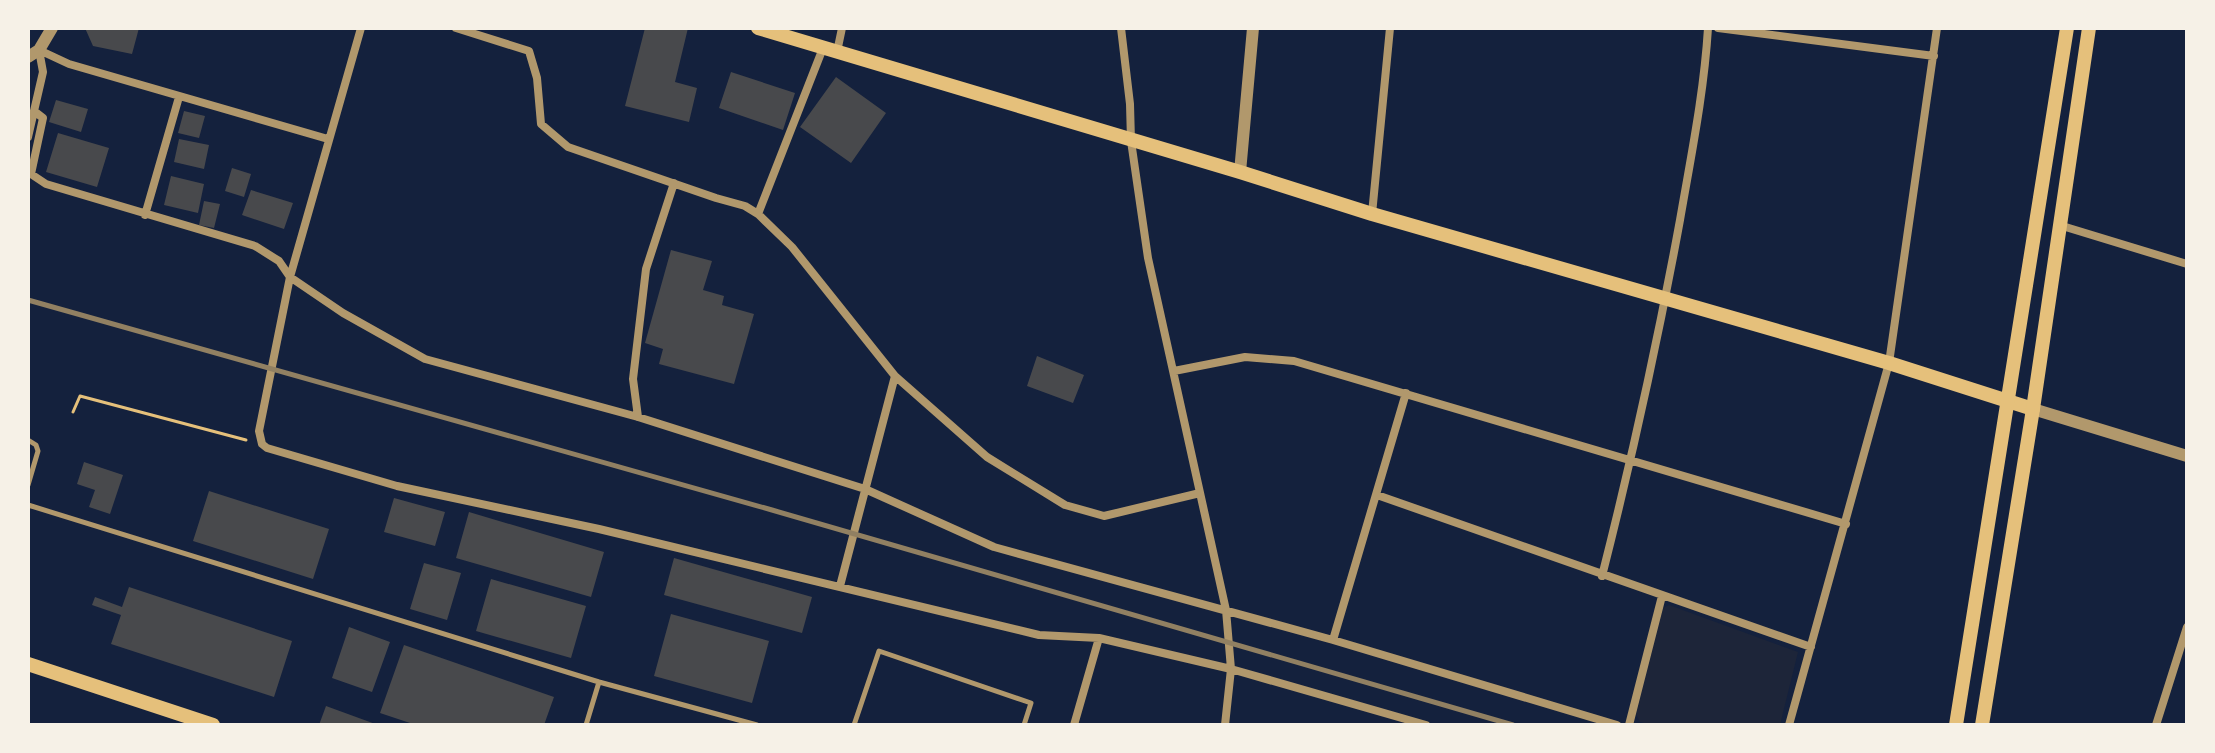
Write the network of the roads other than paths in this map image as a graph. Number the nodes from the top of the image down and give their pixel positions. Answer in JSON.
{"nodes":[{"id":1,"x":52,"y":28,"type":"edge"},
{"id":2,"x":361,"y":28,"type":"edge"},
{"id":3,"x":456,"y":28,"type":"edge"},
{"id":4,"x":758,"y":28,"type":"edge"},
{"id":5,"x":842,"y":28,"type":"edge"},
{"id":6,"x":1121,"y":28,"type":"edge"},
{"id":7,"x":1253,"y":28,"type":"edge"},
{"id":8,"x":1390,"y":28,"type":"edge"},
{"id":9,"x":1708,"y":28,"type":"edge"},
{"id":10,"x":1718,"y":28,"type":"edge"},
{"id":11,"x":1937,"y":28,"type":"edge"},
{"id":12,"x":2067,"y":28,"type":"edge"},
{"id":13,"x":2089,"y":28,"type":"edge"},
{"id":14,"x":830,"y":50,"type":"junction"},
{"id":15,"x":34,"y":53,"type":"edge"},
{"id":16,"x":1934,"y":56,"type":"junction"},
{"id":17,"x":179,"y":97,"type":"junction"},
{"id":18,"x":34,"y":111,"type":"junction"},
{"id":19,"x":28,"y":137,"type":"edge"},
{"id":20,"x":328,"y":139,"type":"junction"},
{"id":21,"x":1131,"y":141,"type":"junction"},
{"id":22,"x":1240,"y":172,"type":"junction"},
{"id":23,"x":674,"y":183,"type":"junction"},
{"id":24,"x":758,"y":214,"type":"junction"},
{"id":25,"x":1372,"y":214,"type":"junction"},
{"id":26,"x":145,"y":215,"type":"junction"},
{"id":27,"x":2059,"y":225,"type":"junction"},
{"id":28,"x":2187,"y":264,"type":"edge"},
{"id":29,"x":290,"y":277,"type":"junction"},
{"id":30,"x":1666,"y":299,"type":"junction"},
{"id":31,"x":1889,"y":363,"type":"junction"},
{"id":32,"x":1174,"y":371,"type":"junction"},
{"id":33,"x":895,"y":376,"type":"junction"},
{"id":34,"x":1406,"y":393,"type":"junction"},
{"id":35,"x":2007,"y":401,"type":"junction"},
{"id":36,"x":2033,"y":409,"type":"junction"},
{"id":37,"x":638,"y":417,"type":"junction"},
{"id":38,"x":28,"y":440,"type":"edge"},
{"id":39,"x":2187,"y":456,"type":"edge"},
{"id":40,"x":1632,"y":461,"type":"junction"},
{"id":41,"x":28,"y":485,"type":"edge"},
{"id":42,"x":865,"y":489,"type":"junction"},
{"id":43,"x":1200,"y":493,"type":"junction"},
{"id":44,"x":1377,"y":495,"type":"junction"},
{"id":45,"x":28,"y":505,"type":"edge"},
{"id":46,"x":1846,"y":524,"type":"junction"},
{"id":47,"x":1602,"y":576,"type":"junction"},
{"id":48,"x":840,"y":586,"type":"junction"},
{"id":49,"x":1662,"y":596,"type":"junction"},
{"id":50,"x":1226,"y":610,"type":"junction"},
{"id":51,"x":2187,"y":627,"type":"edge"},
{"id":52,"x":1099,"y":638,"type":"junction"},
{"id":53,"x":1333,"y":640,"type":"junction"},
{"id":54,"x":1811,"y":647,"type":"junction"},
{"id":55,"x":28,"y":664,"type":"edge"},
{"id":56,"x":1231,"y":669,"type":"junction"},
{"id":57,"x":599,"y":682,"type":"junction"},
{"id":58,"x":213,"y":725,"type":"edge"},
{"id":59,"x":586,"y":725,"type":"edge"},
{"id":60,"x":757,"y":725,"type":"edge"},
{"id":61,"x":854,"y":725,"type":"edge"},
{"id":62,"x":1024,"y":725,"type":"edge"},
{"id":63,"x":1074,"y":725,"type":"edge"},
{"id":64,"x":1225,"y":725,"type":"edge"},
{"id":65,"x":1426,"y":725,"type":"edge"},
{"id":66,"x":1617,"y":725,"type":"edge"},
{"id":67,"x":1629,"y":725,"type":"edge"},
{"id":68,"x":1789,"y":725,"type":"edge"},
{"id":69,"x":1956,"y":725,"type":"edge"},
{"id":70,"x":1982,"y":725,"type":"edge"},
{"id":71,"x":2156,"y":725,"type":"edge"}],
"edges":[{"from":1,"to":15,"type":"street"},
{"from":2,"to":20,"type":"street"},
{"from":3,"to":23,"type":"street"},
{"from":4,"to":14,"type":"main road"},
{"from":5,"to":14,"type":"street"},
{"from":6,"to":21,"type":"street"},
{"from":7,"to":22,"type":"street"},
{"from":8,"to":25,"type":"street"},
{"from":9,"to":30,"type":"street"},
{"from":10,"to":16,"type":"street"},
{"from":11,"to":16,"type":"street"},
{"from":12,"to":35,"type":"main road"},
{"from":13,"to":27,"type":"main road"},
{"from":14,"to":21,"type":"main road"},
{"from":14,"to":24,"type":"street"},
{"from":15,"to":17,"type":"street"},
{"from":15,"to":18,"type":"street"},
{"from":16,"to":31,"type":"street"},
{"from":17,"to":20,"type":"street"},
{"from":17,"to":26,"type":"street"},
{"from":18,"to":19,"type":"street"},
{"from":18,"to":26,"type":"street"},
{"from":20,"to":29,"type":"street"},
{"from":21,"to":22,"type":"main road"},
{"from":21,"to":32,"type":"street"},
{"from":22,"to":25,"type":"main road"},
{"from":23,"to":24,"type":"street"},
{"from":23,"to":37,"type":"street"},
{"from":24,"to":33,"type":"street"},
{"from":25,"to":30,"type":"main road"},
{"from":26,"to":29,"type":"street"},
{"from":27,"to":28,"type":"street"},
{"from":27,"to":36,"type":"main road"},
{"from":29,"to":37,"type":"street"},
{"from":29,"to":48,"type":"street"},
{"from":30,"to":31,"type":"main road"},
{"from":30,"to":40,"type":"street"},
{"from":31,"to":35,"type":"main road"},
{"from":31,"to":46,"type":"street"},
{"from":32,"to":34,"type":"street"},
{"from":32,"to":43,"type":"street"},
{"from":33,"to":42,"type":"street"},
{"from":33,"to":43,"type":"street"},
{"from":34,"to":40,"type":"street"},
{"from":34,"to":44,"type":"street"},
{"from":35,"to":36,"type":"main road"},
{"from":35,"to":69,"type":"main road"},
{"from":36,"to":39,"type":"street"},
{"from":36,"to":70,"type":"main road"},
{"from":37,"to":42,"type":"street"},
{"from":38,"to":41,"type":"lane"},
{"from":40,"to":46,"type":"street"},
{"from":40,"to":47,"type":"street"},
{"from":42,"to":48,"type":"street"},
{"from":42,"to":50,"type":"street"},
{"from":43,"to":50,"type":"street"},
{"from":44,"to":47,"type":"street"},
{"from":44,"to":53,"type":"street"},
{"from":45,"to":57,"type":"lane"},
{"from":46,"to":54,"type":"street"},
{"from":47,"to":49,"type":"street"},
{"from":48,"to":52,"type":"street"},
{"from":49,"to":54,"type":"street"},
{"from":49,"to":67,"type":"street"},
{"from":50,"to":53,"type":"street"},
{"from":50,"to":56,"type":"street"},
{"from":51,"to":71,"type":"street"},
{"from":52,"to":56,"type":"street"},
{"from":52,"to":63,"type":"street"},
{"from":53,"to":66,"type":"street"},
{"from":54,"to":68,"type":"street"},
{"from":55,"to":58,"type":"main road"},
{"from":56,"to":64,"type":"street"},
{"from":56,"to":65,"type":"street"},
{"from":57,"to":59,"type":"lane"},
{"from":57,"to":60,"type":"lane"},
{"from":61,"to":62,"type":"lane"}]}
